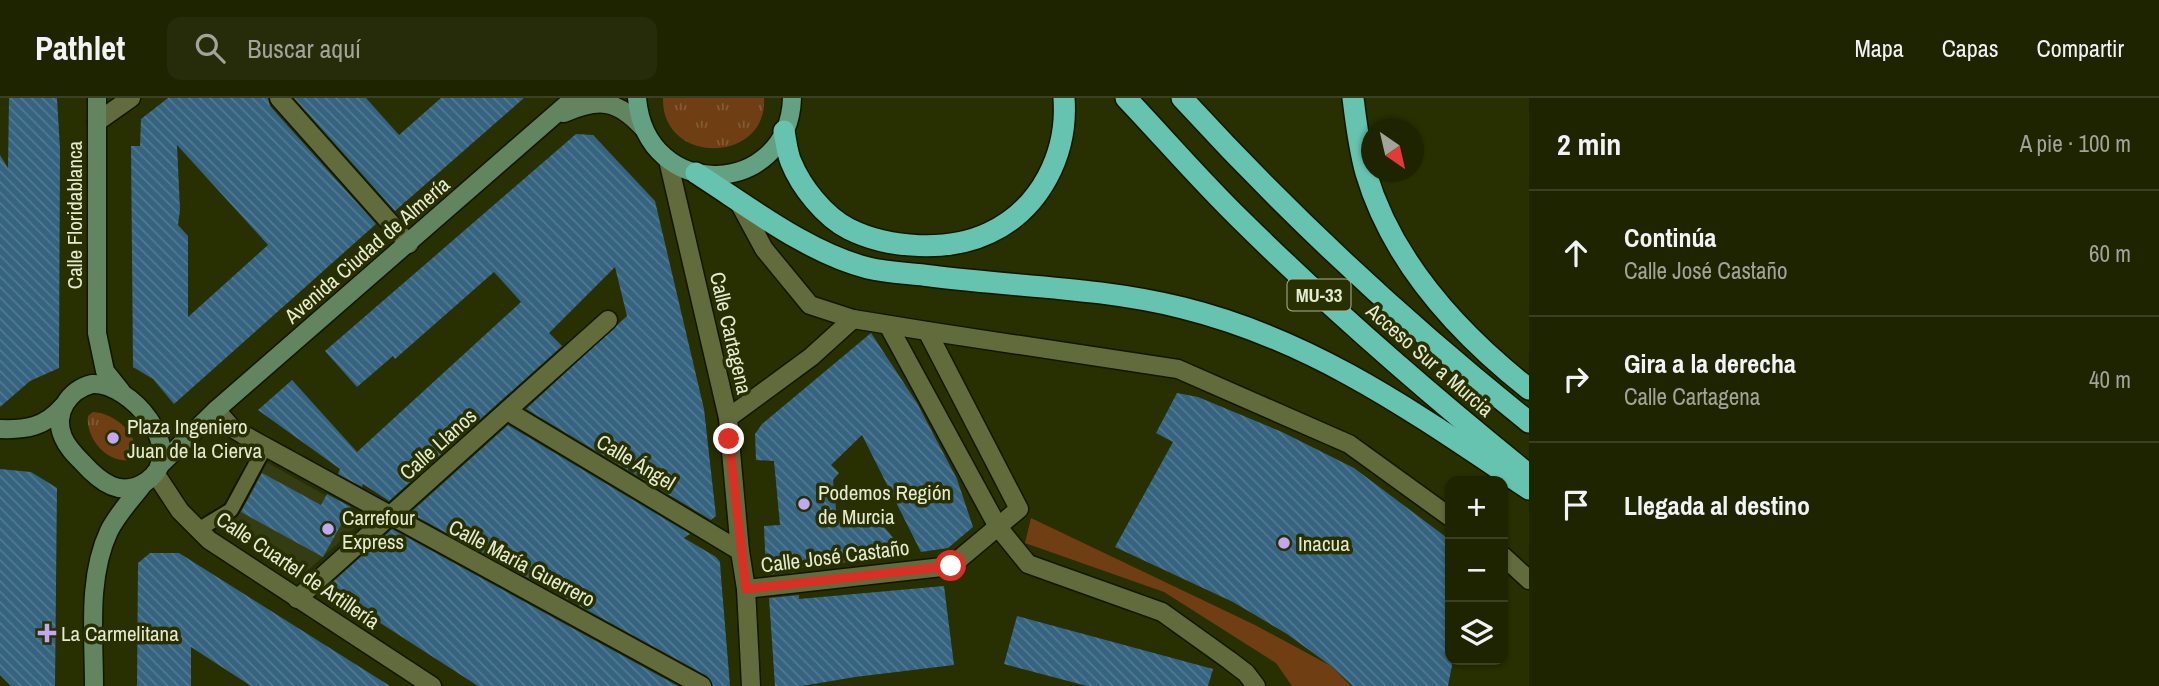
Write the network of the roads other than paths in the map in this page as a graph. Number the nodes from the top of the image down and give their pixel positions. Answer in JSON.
{"nodes":[{"id":1,"x":97,"y":98,"type":"edge"},
{"id":2,"x":131,"y":98,"type":"edge"},
{"id":3,"x":279,"y":98,"type":"edge"},
{"id":4,"x":575,"y":98,"type":"edge"},
{"id":5,"x":637,"y":98,"type":"edge"},
{"id":6,"x":792,"y":98,"type":"edge"},
{"id":7,"x":1064,"y":98,"type":"edge"},
{"id":8,"x":1126,"y":98,"type":"edge"},
{"id":9,"x":1182,"y":98,"type":"edge"},
{"id":10,"x":1353,"y":98,"type":"edge"},
{"id":11,"x":97,"y":122,"type":"junction"},
{"id":12,"x":547,"y":124,"type":"junction"},
{"id":13,"x":643,"y":128,"type":"junction"},
{"id":14,"x":784,"y":131,"type":"junction"},
{"id":15,"x":668,"y":160,"type":"junction"},
{"id":16,"x":696,"y":173,"type":"junction"},
{"id":17,"x":737,"y":199,"type":"junction"},
{"id":18,"x":409,"y":244,"type":"junction"},
{"id":19,"x":853,"y":319,"type":"junction"},
{"id":20,"x":608,"y":320,"type":"dead end"},
{"id":21,"x":888,"y":325,"type":"junction"},
{"id":22,"x":927,"y":331,"type":"junction"},
{"id":23,"x":97,"y":333,"type":"junction"},
{"id":24,"x":1529,"y":390,"type":"edge"},
{"id":25,"x":75,"y":391,"type":"junction"},
{"id":26,"x":121,"y":391,"type":"junction"},
{"id":27,"x":63,"y":406,"type":"junction"},
{"id":28,"x":216,"y":410,"type":"junction"},
{"id":29,"x":509,"y":412,"type":"junction"},
{"id":30,"x":728,"y":418,"type":"junction"},
{"id":31,"x":1529,"y":422,"type":"edge"},
{"id":32,"x":0,"y":429,"type":"edge"},
{"id":33,"x":157,"y":430,"type":"junction"},
{"id":34,"x":265,"y":447,"type":"junction"},
{"id":35,"x":152,"y":474,"type":"junction"},
{"id":36,"x":1529,"y":475,"type":"edge"},
{"id":37,"x":1529,"y":489,"type":"edge"},
{"id":38,"x":1445,"y":513,"type":"edge"},
{"id":39,"x":391,"y":517,"type":"junction"},
{"id":40,"x":998,"y":527,"type":"junction"},
{"id":41,"x":198,"y":530,"type":"junction"},
{"id":42,"x":740,"y":551,"type":"junction"},
{"id":43,"x":1508,"y":561,"type":"edge"},
{"id":44,"x":1529,"y":580,"type":"edge"},
{"id":45,"x":746,"y":589,"type":"junction"},
{"id":46,"x":297,"y":599,"type":"junction"},
{"id":47,"x":94,"y":686,"type":"edge"},
{"id":48,"x":432,"y":686,"type":"edge"},
{"id":49,"x":702,"y":686,"type":"edge"},
{"id":50,"x":751,"y":686,"type":"edge"},
{"id":51,"x":1256,"y":686,"type":"edge"}],
"edges":[{"from":1,"to":11,"type":"main road","name":"Calle Floridablanca"},
{"from":2,"to":11,"type":"street"},
{"from":3,"to":18,"type":"street"},
{"from":4,"to":12,"type":"main road","name":"Avenida Ciudad de Almería"},
{"from":5,"to":13,"type":"main road"},
{"from":6,"to":14,"type":"main road","name":"Avenida Ciudad de Almería"},
{"from":7,"to":14,"type":"highway"},
{"from":8,"to":36,"type":"highway","name":"Acceso Sur a Murcia","number":"MU-33"},
{"from":9,"to":31,"type":"highway","name":"Acceso Sur a Murcia","number":"MU-33"},
{"from":10,"to":24,"type":"highway"},
{"from":11,"to":23,"type":"main road","name":"Calle Floridablanca"},
{"from":12,"to":13,"type":"main road","name":"Avenida Ciudad de Almería"},
{"from":12,"to":18,"type":"main road","name":"Avenida Ciudad de Almería"},
{"from":13,"to":15,"type":"main road","name":"Avenida Ciudad de Almería"},
{"from":14,"to":16,"type":"main road","name":"Avenida Ciudad de Almería"},
{"from":15,"to":16,"type":"main road","name":"Avenida Ciudad de Almería"},
{"from":15,"to":30,"type":"street","name":"Calle Cartagena"},
{"from":16,"to":17,"type":"highway"},
{"from":17,"to":19,"type":"street"},
{"from":17,"to":37,"type":"highway"},
{"from":18,"to":28,"type":"main road","name":"Avenida Ciudad de Almería"},
{"from":19,"to":21,"type":"street"},
{"from":19,"to":30,"type":"street"},
{"from":20,"to":29,"type":"street","name":"Calle Llanos"},
{"from":21,"to":22,"type":"street"},
{"from":21,"to":40,"type":"street"},
{"from":22,"to":38,"type":"street"},
{"from":22,"to":40,"type":"street","name":"Calle José Castaño"},
{"from":23,"to":25,"type":"main road","name":"Calle Floridablanca"},
{"from":23,"to":26,"type":"main road","name":"Calle Floridablanca"},
{"from":25,"to":26,"type":"main road"},
{"from":25,"to":27,"type":"main road"},
{"from":26,"to":33,"type":"main road"},
{"from":27,"to":32,"type":"main road"},
{"from":27,"to":35,"type":"main road"},
{"from":28,"to":33,"type":"main road","name":"Avenida Ciudad de Almería"},
{"from":28,"to":34,"type":"street","name":"Calle María Guerrero"},
{"from":28,"to":35,"type":"main road","name":"Avenida Ciudad de Almería"},
{"from":29,"to":39,"type":"street","name":"Calle Llanos"},
{"from":29,"to":42,"type":"street","name":"Calle Ángel"},
{"from":30,"to":42,"type":"street","name":"Calle Cartagena"},
{"from":33,"to":35,"type":"main road"},
{"from":34,"to":39,"type":"street","name":"Calle María Guerrero"},
{"from":34,"to":41,"type":"lane"},
{"from":35,"to":41,"type":"street","name":"Calle Cuartel de Artillería"},
{"from":35,"to":47,"type":"main road"},
{"from":39,"to":46,"type":"street","name":"Calle Llanos"},
{"from":39,"to":49,"type":"street","name":"Calle María Guerrero"},
{"from":40,"to":45,"type":"street","name":"Calle José Castaño"},
{"from":40,"to":51,"type":"street"},
{"from":41,"to":46,"type":"street","name":"Calle Cuartel de Artillería"},
{"from":42,"to":45,"type":"street","name":"Calle Cartagena"},
{"from":43,"to":44,"type":"street"},
{"from":45,"to":50,"type":"street","name":"Calle Cartagena"},
{"from":46,"to":48,"type":"street","name":"Calle Cuartel de Artillería"}]}
